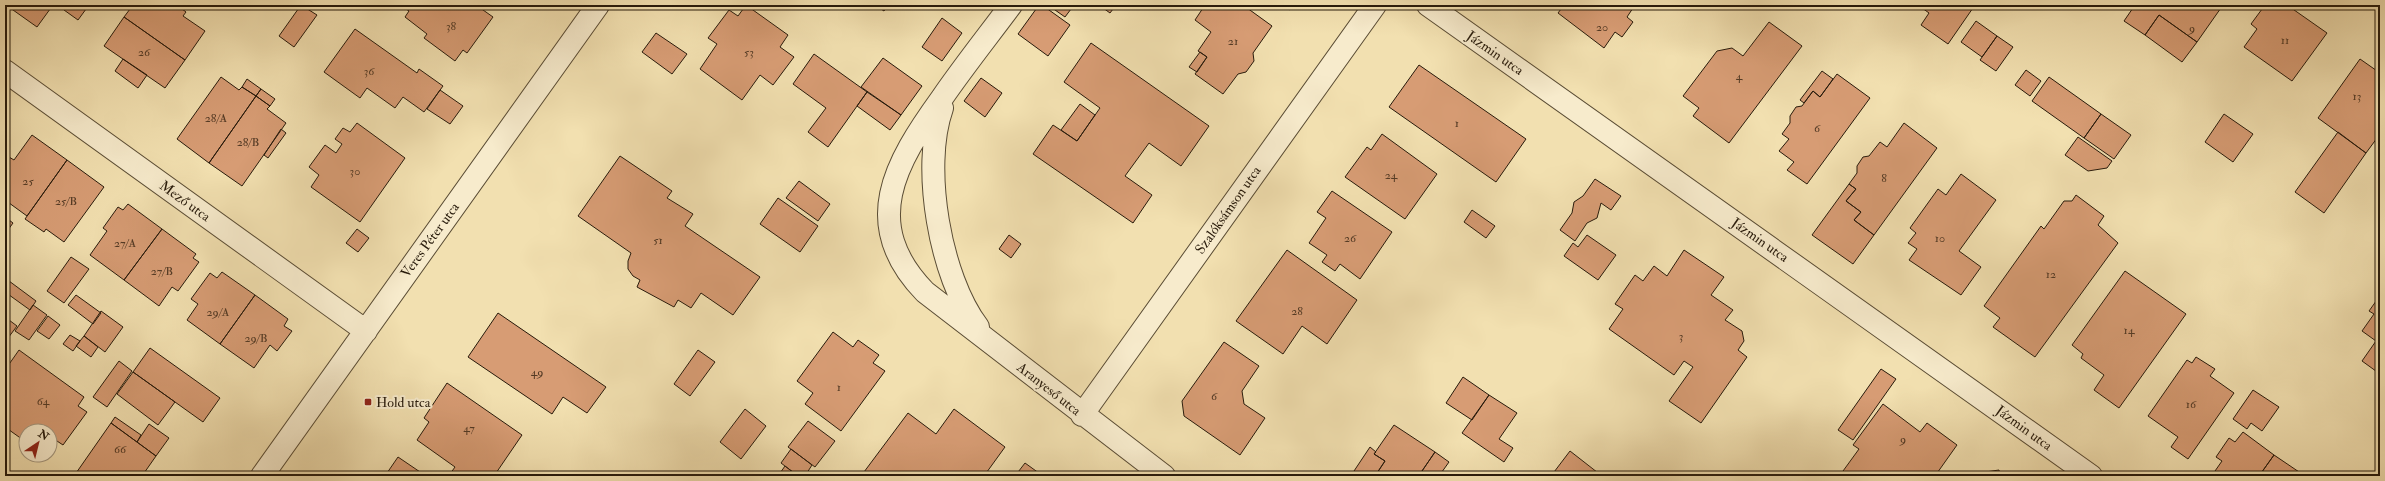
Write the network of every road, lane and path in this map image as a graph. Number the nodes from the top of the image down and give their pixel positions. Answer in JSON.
{"nodes":[{"id":1,"x":598,"y":5,"type":"edge"},
{"id":2,"x":1011,"y":5,"type":"edge"},
{"id":3,"x":1375,"y":5,"type":"edge"},
{"id":4,"x":1428,"y":5,"type":"edge"},
{"id":5,"x":5,"y":71,"type":"edge"},
{"id":6,"x":955,"y":79,"type":"junction"},
{"id":7,"x":366,"y":331,"type":"junction"},
{"id":8,"x":992,"y":345,"type":"junction"},
{"id":9,"x":1082,"y":415,"type":"junction"},
{"id":10,"x":262,"y":476,"type":"edge"},
{"id":11,"x":1164,"y":476,"type":"edge"},
{"id":12,"x":2091,"y":476,"type":"edge"}],
"edges":[{"from":1,"to":7,"type":"street","name":"Veres Péter utca"},
{"from":2,"to":6,"type":"street"},
{"from":3,"to":9,"type":"street","name":"Szalóksámson utca"},
{"from":4,"to":12,"type":"street","name":"Jázmin utca"},
{"from":5,"to":7,"type":"street","name":"Mező utca"},
{"from":6,"to":8,"type":"street"},
{"from":6,"to":8,"type":"street","name":"Aranyeső utca"},
{"from":7,"to":10,"type":"street","name":"Veres Péter utca"},
{"from":8,"to":9,"type":"street","name":"Aranyeső utca"},
{"from":9,"to":11,"type":"street","name":"Aranyeső utca"}]}
